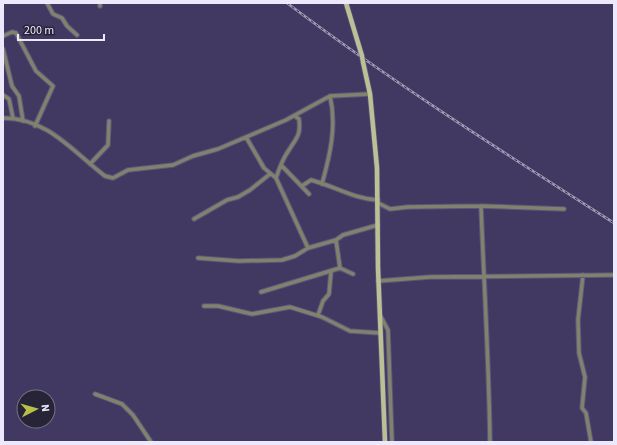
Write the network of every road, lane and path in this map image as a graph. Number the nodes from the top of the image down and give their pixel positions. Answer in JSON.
{"nodes":[{"id":1,"x":47,"y":3,"type":"edge"},
{"id":2,"x":346,"y":3,"type":"edge"},
{"id":3,"x":77,"y":35,"type":"dead end"},
{"id":4,"x":3,"y":36,"type":"edge"},
{"id":5,"x":3,"y":49,"type":"edge"},
{"id":6,"x":370,"y":94,"type":"junction"},
{"id":7,"x":3,"y":95,"type":"edge"},
{"id":8,"x":330,"y":96,"type":"junction"},
{"id":9,"x":295,"y":116,"type":"junction"},
{"id":10,"x":3,"y":118,"type":"edge"},
{"id":11,"x":13,"y":118,"type":"junction"},
{"id":12,"x":23,"y":121,"type":"junction"},
{"id":13,"x":109,"y":121,"type":"dead end"},
{"id":14,"x":35,"y":126,"type":"junction"},
{"id":15,"x":246,"y":137,"type":"junction"},
{"id":16,"x":90,"y":164,"type":"junction"},
{"id":17,"x":281,"y":165,"type":"junction"},
{"id":18,"x":270,"y":174,"type":"junction"},
{"id":19,"x":276,"y":178,"type":"junction"},
{"id":20,"x":322,"y":184,"type":"junction"},
{"id":21,"x":302,"y":186,"type":"junction"},
{"id":22,"x":308,"y":194,"type":"dead end"},
{"id":23,"x":378,"y":201,"type":"junction"},
{"id":24,"x":482,"y":206,"type":"junction"},
{"id":25,"x":564,"y":208,"type":"dead end"},
{"id":26,"x":194,"y":219,"type":"dead end"},
{"id":27,"x":378,"y":225,"type":"junction"},
{"id":28,"x":336,"y":240,"type":"junction"},
{"id":29,"x":308,"y":248,"type":"junction"},
{"id":30,"x":198,"y":258,"type":"dead end"},
{"id":31,"x":340,"y":268,"type":"junction"},
{"id":32,"x":331,"y":272,"type":"junction"},
{"id":33,"x":353,"y":274,"type":"dead end"},
{"id":34,"x":583,"y":275,"type":"junction"},
{"id":35,"x":614,"y":275,"type":"edge"},
{"id":36,"x":483,"y":277,"type":"junction"},
{"id":37,"x":378,"y":281,"type":"junction"},
{"id":38,"x":261,"y":292,"type":"dead end"},
{"id":39,"x":204,"y":306,"type":"dead end"},
{"id":40,"x":318,"y":315,"type":"junction"},
{"id":41,"x":379,"y":315,"type":"junction"},
{"id":42,"x":380,"y":333,"type":"junction"},
{"id":43,"x":95,"y":394,"type":"dead end"},
{"id":44,"x":151,"y":442,"type":"edge"},
{"id":45,"x":385,"y":442,"type":"edge"},
{"id":46,"x":392,"y":442,"type":"edge"},
{"id":47,"x":490,"y":442,"type":"edge"},
{"id":48,"x":591,"y":442,"type":"edge"}],
"edges":[{"from":1,"to":3,"type":"street"},
{"from":2,"to":6,"type":"main road","bridge":true},
{"from":4,"to":14,"type":"street"},
{"from":5,"to":12,"type":"street"},
{"from":6,"to":8,"type":"street"},
{"from":6,"to":23,"type":"main road"},
{"from":7,"to":11,"type":"street"},
{"from":8,"to":9,"type":"street"},
{"from":8,"to":20,"type":"street"},
{"from":9,"to":15,"type":"street"},
{"from":9,"to":17,"type":"street"},
{"from":10,"to":11,"type":"street"},
{"from":11,"to":12,"type":"street"},
{"from":12,"to":14,"type":"street"},
{"from":13,"to":16,"type":"street"},
{"from":14,"to":16,"type":"street"},
{"from":15,"to":16,"type":"street"},
{"from":15,"to":18,"type":"street"},
{"from":17,"to":19,"type":"street"},
{"from":17,"to":21,"type":"street"},
{"from":18,"to":19,"type":"street"},
{"from":18,"to":26,"type":"street"},
{"from":19,"to":29,"type":"street"},
{"from":20,"to":21,"type":"street"},
{"from":20,"to":23,"type":"street"},
{"from":21,"to":22,"type":"street"},
{"from":23,"to":24,"type":"street"},
{"from":23,"to":27,"type":"main road"},
{"from":24,"to":25,"type":"street"},
{"from":24,"to":36,"type":"street"},
{"from":27,"to":28,"type":"street"},
{"from":27,"to":37,"type":"main road"},
{"from":28,"to":29,"type":"street"},
{"from":28,"to":31,"type":"street"},
{"from":29,"to":30,"type":"street"},
{"from":31,"to":32,"type":"street"},
{"from":31,"to":33,"type":"street"},
{"from":32,"to":38,"type":"street"},
{"from":32,"to":40,"type":"street"},
{"from":34,"to":35,"type":"street"},
{"from":34,"to":36,"type":"street"},
{"from":34,"to":48,"type":"street"},
{"from":36,"to":37,"type":"street"},
{"from":36,"to":47,"type":"street"},
{"from":37,"to":41,"type":"main road"},
{"from":39,"to":40,"type":"street"},
{"from":40,"to":42,"type":"street"},
{"from":41,"to":42,"type":"main road"},
{"from":41,"to":46,"type":"street"},
{"from":42,"to":45,"type":"main road"},
{"from":43,"to":44,"type":"street"}]}
